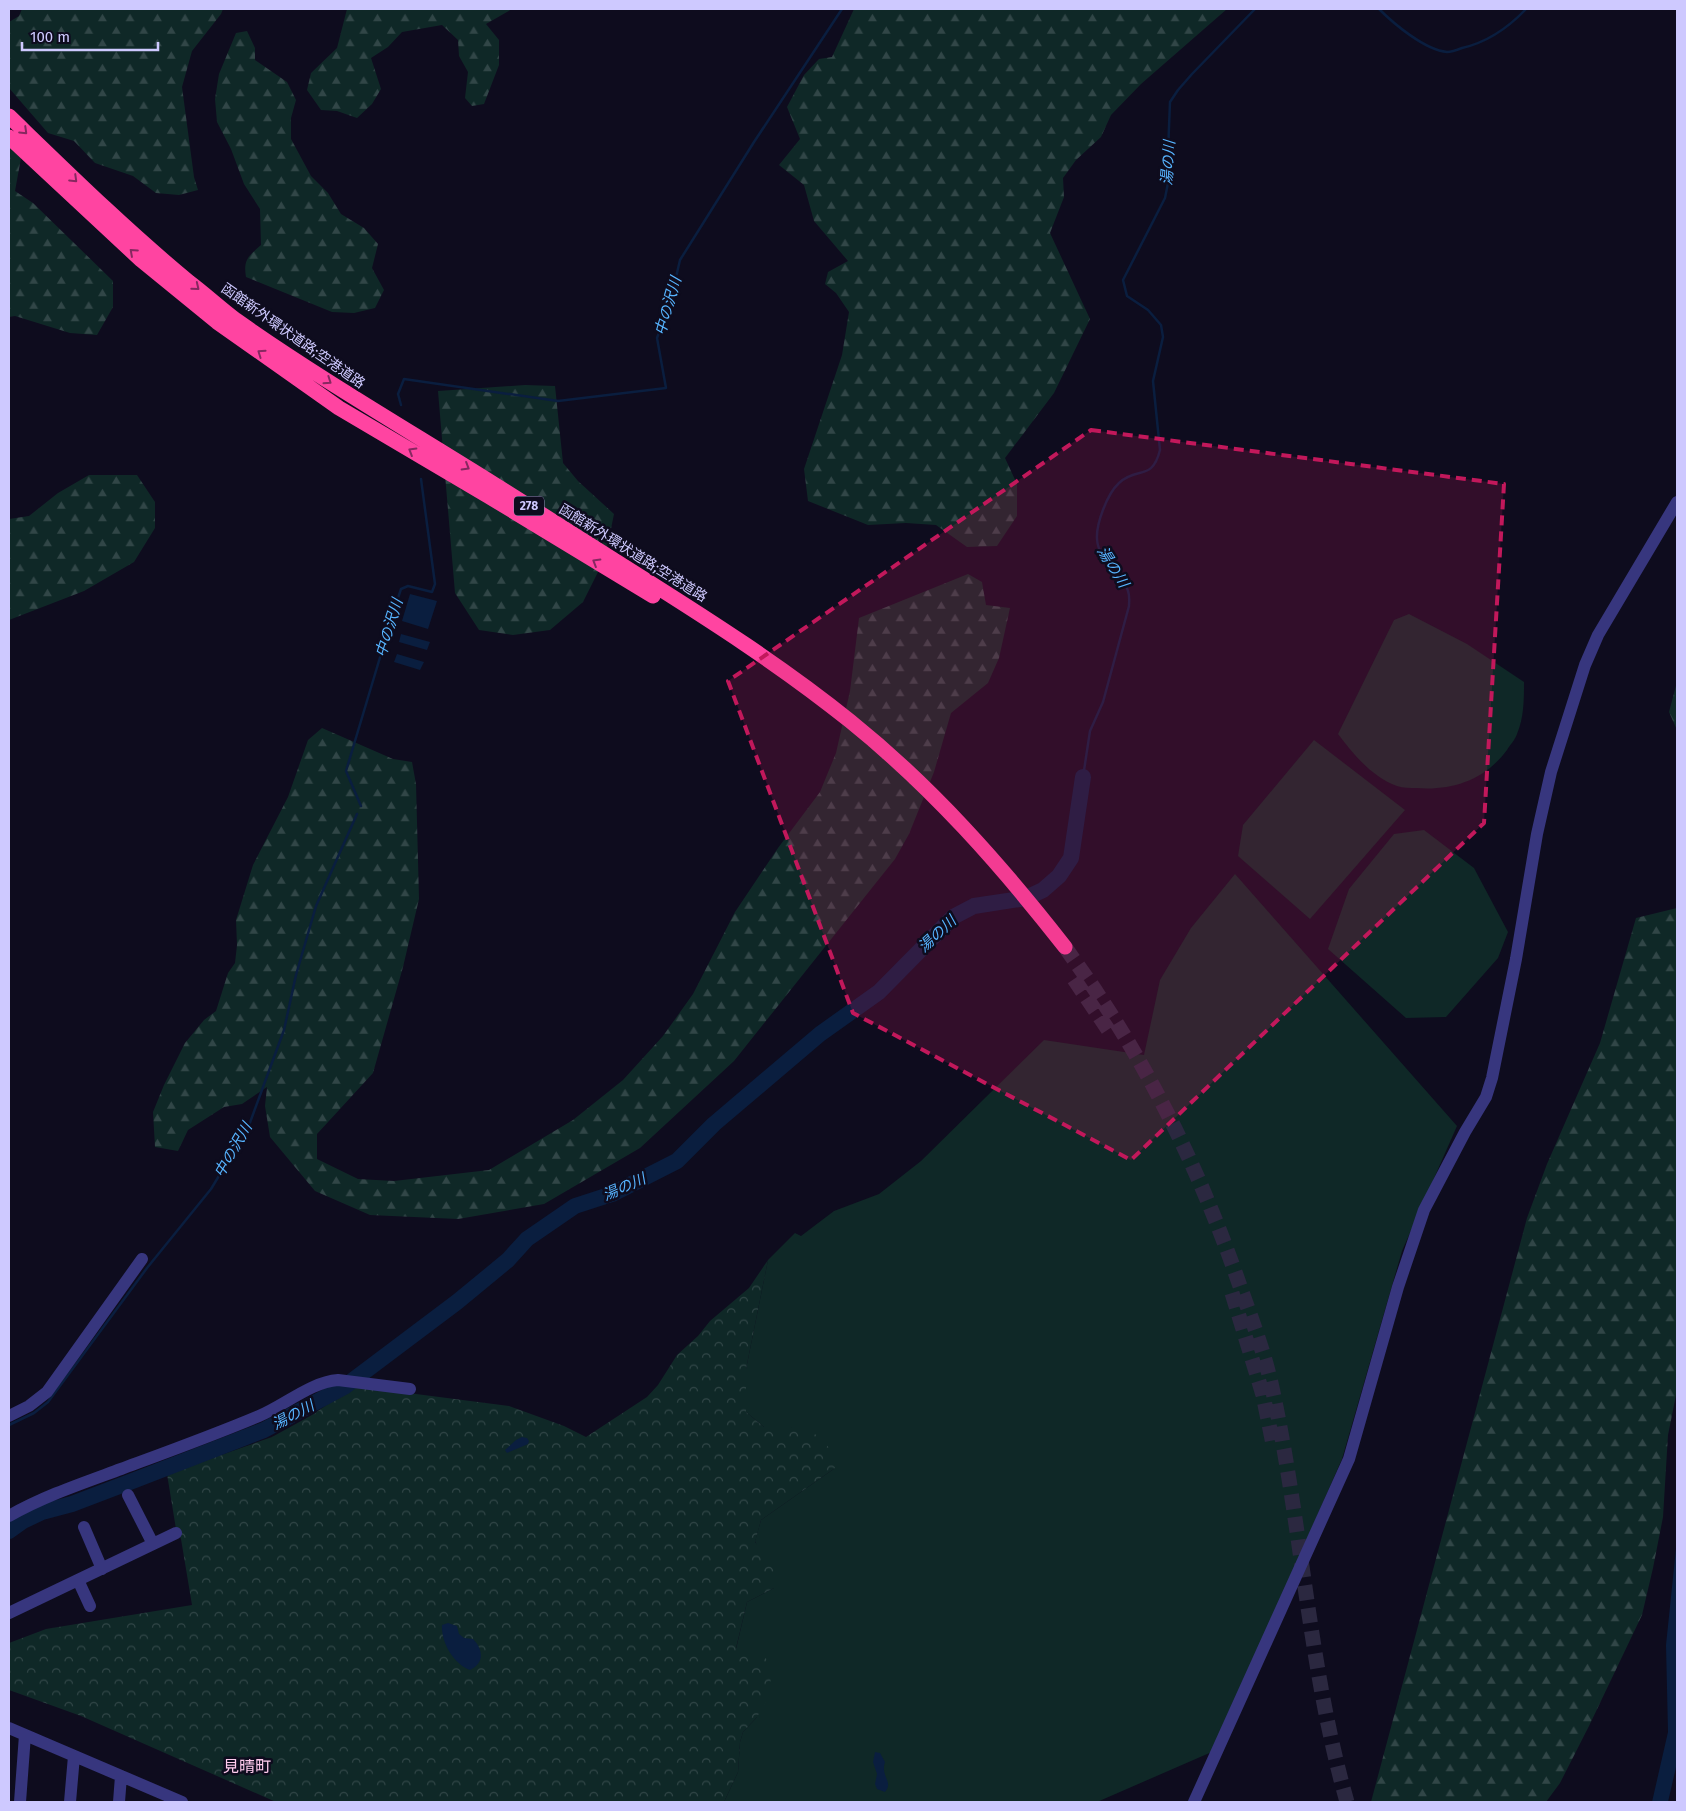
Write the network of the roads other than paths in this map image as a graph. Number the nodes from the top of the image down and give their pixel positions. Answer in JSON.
{"nodes":[{"id":1,"x":9,"y":116,"type":"edge"},
{"id":2,"x":9,"y":137,"type":"edge"},
{"id":3,"x":35,"y":151,"type":"junction"},
{"id":4,"x":1677,"y":502,"type":"edge"},
{"id":5,"x":1060,"y":950,"type":"tunnel mouth"},
{"id":6,"x":142,"y":1259,"type":"dead end"},
{"id":7,"x":410,"y":1389,"type":"dead end"},
{"id":8,"x":9,"y":1416,"type":"edge"},
{"id":9,"x":128,"y":1495,"type":"dead end"},
{"id":10,"x":9,"y":1516,"type":"edge"},
{"id":11,"x":84,"y":1527,"type":"dead end"},
{"id":12,"x":176,"y":1533,"type":"dead end"},
{"id":13,"x":153,"y":1544,"type":"junction"},
{"id":14,"x":102,"y":1569,"type":"junction"},
{"id":15,"x":78,"y":1580,"type":"junction"},
{"id":16,"x":90,"y":1606,"type":"dead end"},
{"id":17,"x":9,"y":1613,"type":"edge"},
{"id":18,"x":9,"y":1728,"type":"edge"},
{"id":19,"x":24,"y":1735,"type":"junction"},
{"id":20,"x":74,"y":1756,"type":"junction"},
{"id":21,"x":9,"y":1760,"type":"edge"},
{"id":22,"x":22,"y":1764,"type":"junction"},
{"id":23,"x":121,"y":1776,"type":"junction"},
{"id":24,"x":168,"y":1799,"type":"edge"},
{"id":25,"x":20,"y":1802,"type":"edge"},
{"id":26,"x":70,"y":1802,"type":"edge"},
{"id":27,"x":119,"y":1802,"type":"edge"},
{"id":28,"x":182,"y":1802,"type":"edge"},
{"id":29,"x":1194,"y":1802,"type":"edge"}],
"edges":[{"from":1,"to":3,"type":"highway","name":"函館新外環状道路;空港道路","number":"278","one_way":true},
{"from":2,"to":3,"type":"highway","name":"函館新外環状道路;空港道路","number":"278"},
{"from":3,"to":5,"type":"highway","name":"函館新外環状道路;空港道路","number":"278"},
{"from":4,"to":29,"type":"street"},
{"from":6,"to":8,"type":"street"},
{"from":7,"to":10,"type":"street"},
{"from":9,"to":13,"type":"street"},
{"from":11,"to":14,"type":"street"},
{"from":12,"to":13,"type":"street"},
{"from":13,"to":14,"type":"street"},
{"from":14,"to":15,"type":"street"},
{"from":15,"to":16,"type":"street"},
{"from":15,"to":17,"type":"street"},
{"from":18,"to":19,"type":"street"},
{"from":19,"to":20,"type":"street"},
{"from":19,"to":22,"type":"street"},
{"from":20,"to":23,"type":"street"},
{"from":20,"to":26,"type":"street"},
{"from":21,"to":22,"type":"street"},
{"from":22,"to":25,"type":"street"},
{"from":23,"to":24,"type":"street"},
{"from":23,"to":27,"type":"street"},
{"from":24,"to":28,"type":"street"}]}
